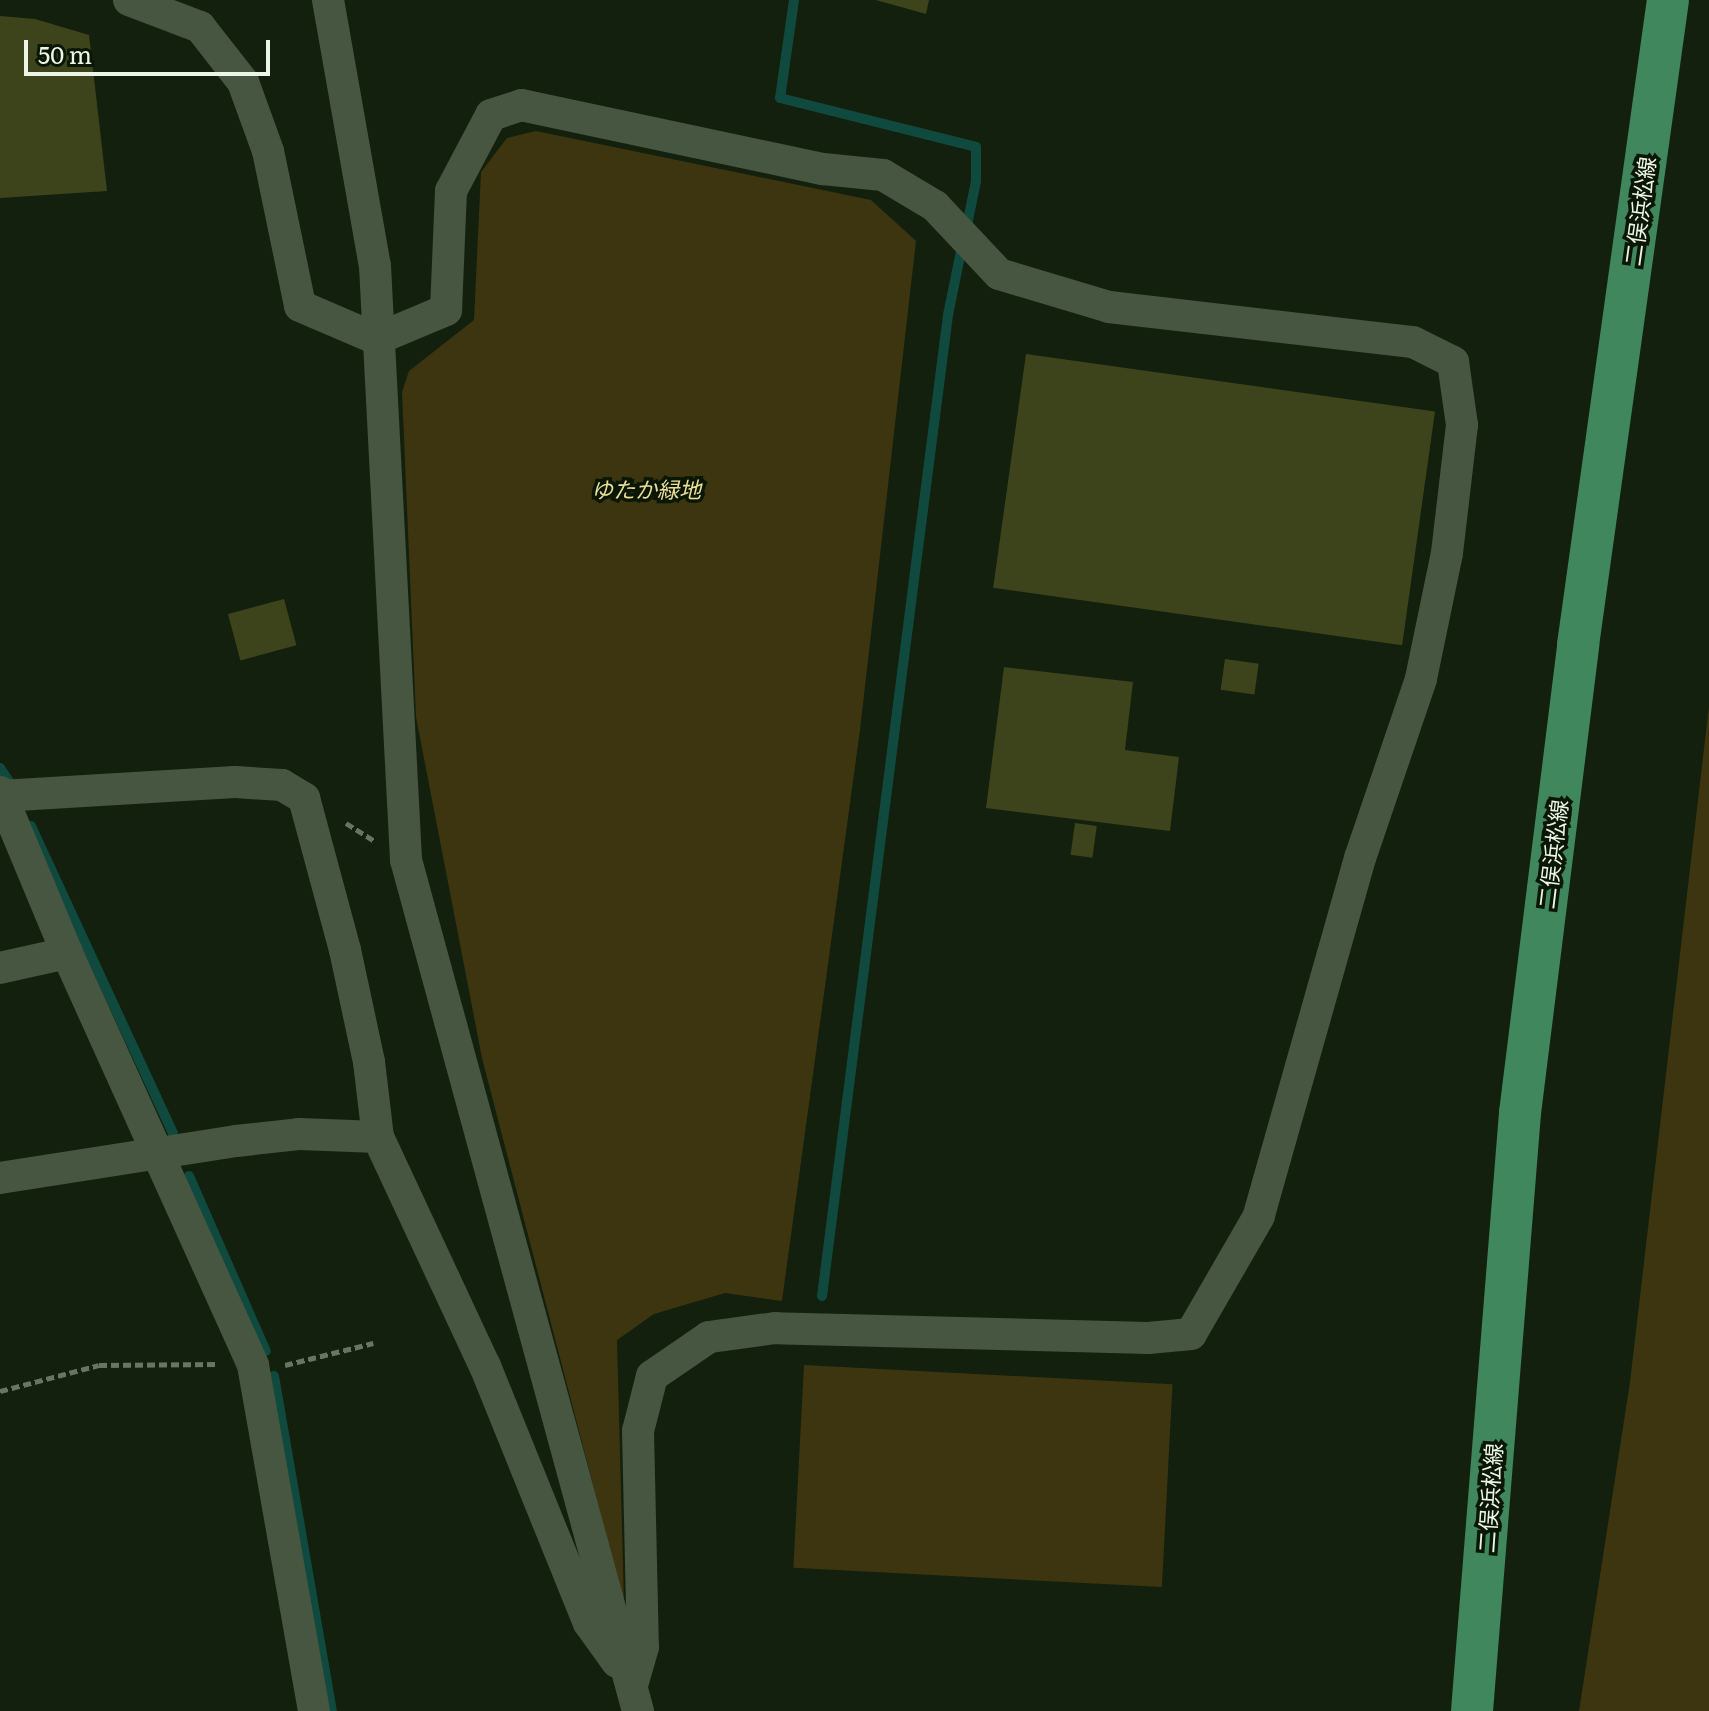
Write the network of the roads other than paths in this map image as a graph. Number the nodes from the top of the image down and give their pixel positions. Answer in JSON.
{"nodes":[{"id":1,"x":129,"y":0,"type":"edge"},
{"id":2,"x":328,"y":0,"type":"edge"},
{"id":3,"x":1668,"y":0,"type":"edge"},
{"id":4,"x":377,"y":339,"type":"junction"},
{"id":5,"x":8,"y":795,"type":"edge"},
{"id":6,"x":67,"y":953,"type":"junction"},
{"id":7,"x":0,"y":968,"type":"edge"},
{"id":8,"x":378,"y":1137,"type":"junction"},
{"id":9,"x":161,"y":1155,"type":"junction"},
{"id":10,"x":0,"y":1178,"type":"edge"},
{"id":11,"x":635,"y":1698,"type":"edge"},
{"id":12,"x":314,"y":1711,"type":"edge"},
{"id":13,"x":1472,"y":1711,"type":"edge"}],
"edges":[{"from":1,"to":4,"type":"street"},
{"from":2,"to":4,"type":"street"},
{"from":3,"to":13,"type":"main road","name":"二俣浜松線"},
{"from":4,"to":11,"type":"street"},
{"from":4,"to":11,"type":"street"},
{"from":5,"to":6,"type":"street"},
{"from":5,"to":8,"type":"street"},
{"from":6,"to":7,"type":"street"},
{"from":6,"to":9,"type":"street"},
{"from":8,"to":9,"type":"street"},
{"from":8,"to":11,"type":"street"},
{"from":9,"to":10,"type":"street"},
{"from":9,"to":12,"type":"street"}]}
